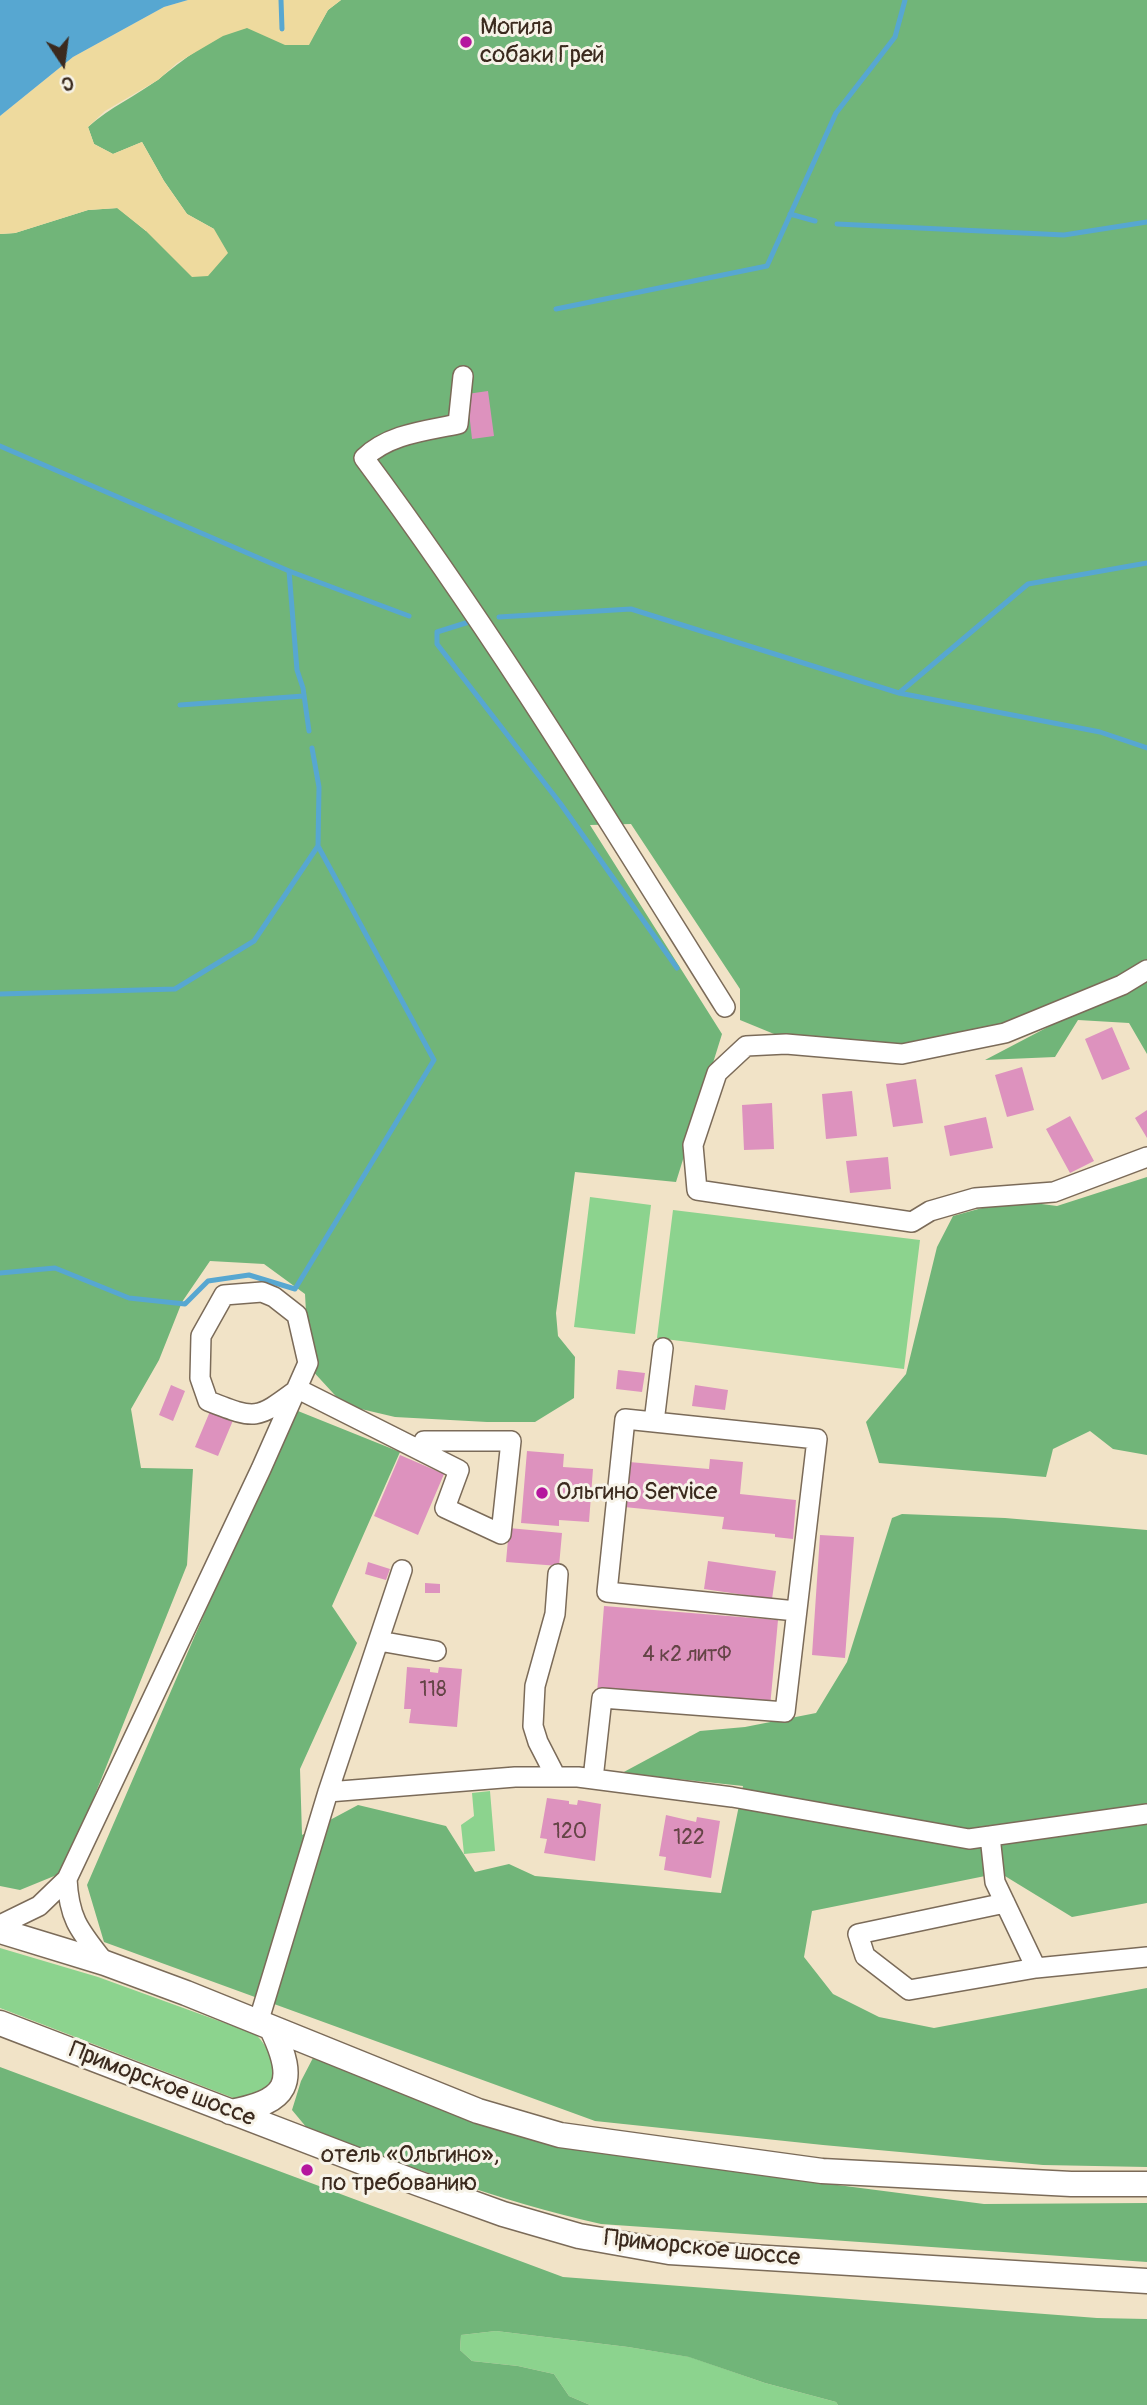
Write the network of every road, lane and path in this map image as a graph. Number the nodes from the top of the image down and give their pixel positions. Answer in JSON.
{"nodes":[{"id":1,"x":463,"y":376,"type":"dead end"},
{"id":2,"x":1147,"y":970,"type":"edge"},
{"id":3,"x":725,"y":1007,"type":"dead end"},
{"id":4,"x":1147,"y":1157,"type":"edge"},
{"id":5,"x":663,"y":1348,"type":"dead end"},
{"id":6,"x":298,"y":1389,"type":"junction"},
{"id":7,"x":654,"y":1422,"type":"junction"},
{"id":8,"x":425,"y":1440,"type":"junction"},
{"id":9,"x":402,"y":1570,"type":"dead end"},
{"id":10,"x":558,"y":1574,"type":"dead end"},
{"id":11,"x":796,"y":1611,"type":"junction"},
{"id":12,"x":379,"y":1641,"type":"junction"},
{"id":13,"x":436,"y":1651,"type":"dead end"},
{"id":14,"x":556,"y":1777,"type":"junction"},
{"id":15,"x":593,"y":1779,"type":"junction"},
{"id":16,"x":328,"y":1792,"type":"junction"},
{"id":17,"x":1147,"y":1814,"type":"edge"},
{"id":18,"x":990,"y":1836,"type":"junction"},
{"id":19,"x":67,"y":1878,"type":"junction"},
{"id":20,"x":1006,"y":1903,"type":"junction"},
{"id":21,"x":0,"y":1926,"type":"edge"},
{"id":22,"x":0,"y":1931,"type":"edge"},
{"id":23,"x":1147,"y":1957,"type":"edge"},
{"id":24,"x":105,"y":1963,"type":"junction"},
{"id":25,"x":1036,"y":1968,"type":"junction"},
{"id":26,"x":0,"y":2023,"type":"edge"},
{"id":27,"x":265,"y":2026,"type":"junction"},
{"id":28,"x":230,"y":2112,"type":"junction"},
{"id":29,"x":1147,"y":2184,"type":"edge"},
{"id":30,"x":1147,"y":2281,"type":"edge"}],
"edges":[{"from":1,"to":3,"type":"lane"},
{"from":2,"to":4,"type":"lane"},
{"from":5,"to":7,"type":"lane"},
{"from":6,"to":6,"type":"lane"},
{"from":6,"to":8,"type":"lane"},
{"from":6,"to":19,"type":"lane"},
{"from":7,"to":11,"type":"lane"},
{"from":7,"to":11,"type":"lane"},
{"from":8,"to":8,"type":"lane"},
{"from":9,"to":12,"type":"lane"},
{"from":10,"to":14,"type":"lane"},
{"from":11,"to":15,"type":"lane"},
{"from":12,"to":13,"type":"lane"},
{"from":12,"to":16,"type":"lane"},
{"from":14,"to":15,"type":"lane"},
{"from":14,"to":16,"type":"lane"},
{"from":15,"to":18,"type":"lane"},
{"from":16,"to":27,"type":"lane"},
{"from":17,"to":18,"type":"lane"},
{"from":18,"to":20,"type":"lane"},
{"from":19,"to":21,"type":"lane"},
{"from":19,"to":24,"type":"lane"},
{"from":20,"to":25,"type":"lane"},
{"from":20,"to":25,"type":"lane"},
{"from":22,"to":24,"type":"main road"},
{"from":23,"to":25,"type":"lane"},
{"from":24,"to":27,"type":"main road"},
{"from":26,"to":28,"type":"main road","name":"Приморское шоссе"},
{"from":27,"to":28,"type":"main road"},
{"from":27,"to":29,"type":"main road"},
{"from":28,"to":30,"type":"main road","name":"Приморское шоссе"}]}
